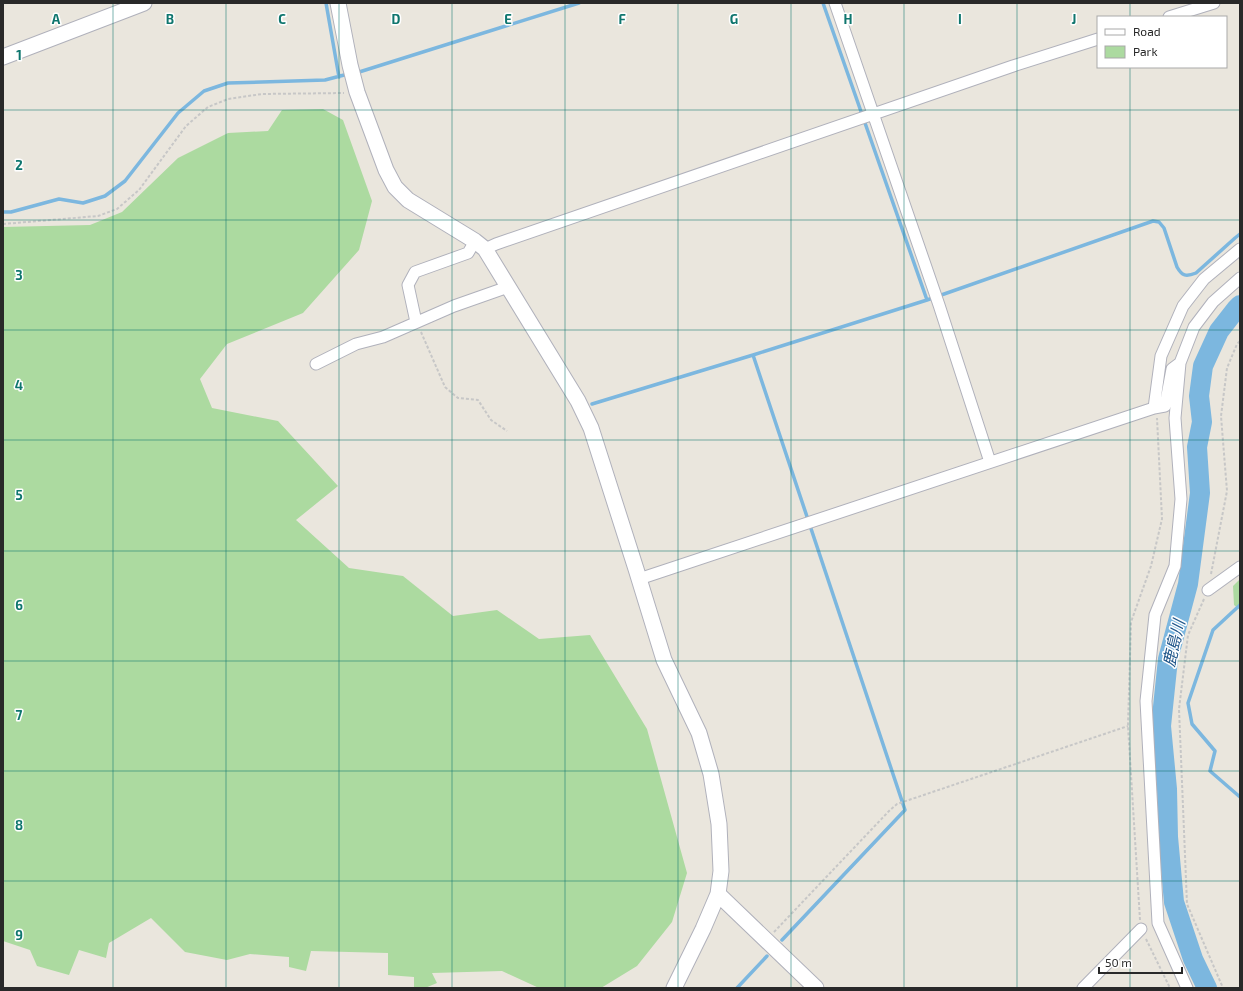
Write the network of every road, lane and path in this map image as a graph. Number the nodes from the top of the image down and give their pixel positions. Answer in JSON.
{"nodes":[{"id":1,"x":144,"y":3,"type":"edge"},
{"id":2,"x":338,"y":3,"type":"edge"},
{"id":3,"x":835,"y":3,"type":"edge"},
{"id":4,"x":1214,"y":3,"type":"edge"},
{"id":5,"x":1172,"y":16,"type":"edge"},
{"id":6,"x":1097,"y":39,"type":"edge"},
{"id":7,"x":3,"y":57,"type":"edge"},
{"id":8,"x":356,"y":87,"type":"junction"},
{"id":9,"x":871,"y":115,"type":"junction"},
{"id":10,"x":3,"y":224,"type":"edge"},
{"id":11,"x":480,"y":245,"type":"junction"},
{"id":12,"x":1240,"y":249,"type":"edge"},
{"id":13,"x":1240,"y":278,"type":"edge"},
{"id":14,"x":508,"y":287,"type":"junction"},
{"id":15,"x":416,"y":322,"type":"junction"},
{"id":16,"x":1240,"y":341,"type":"edge"},
{"id":17,"x":1180,"y":363,"type":"junction"},
{"id":18,"x":316,"y":364,"type":"dead end"},
{"id":19,"x":1154,"y":408,"type":"junction"},
{"id":20,"x":507,"y":431,"type":"dead end"},
{"id":21,"x":990,"y":462,"type":"junction"},
{"id":22,"x":1240,"y":567,"type":"edge"},
{"id":23,"x":639,"y":579,"type":"junction"},
{"id":24,"x":1208,"y":590,"type":"junction"},
{"id":25,"x":1128,"y":726,"type":"dead end"},
{"id":26,"x":718,"y":894,"type":"junction"},
{"id":27,"x":1141,"y":929,"type":"dead end"},
{"id":28,"x":766,"y":940,"type":"junction"},
{"id":29,"x":674,"y":988,"type":"edge"},
{"id":30,"x":816,"y":988,"type":"edge"},
{"id":31,"x":1083,"y":988,"type":"edge"},
{"id":32,"x":1188,"y":988,"type":"edge"},
{"id":33,"x":1223,"y":988,"type":"edge"}],
"edges":[{"from":1,"to":7,"type":"street"},
{"from":2,"to":8,"type":"street"},
{"from":3,"to":9,"type":"street"},
{"from":4,"to":5,"type":"street"},
{"from":6,"to":9,"type":"street"},
{"from":8,"to":10,"type":"path"},
{"from":8,"to":11,"type":"street"},
{"from":9,"to":11,"type":"street"},
{"from":9,"to":21,"type":"street"},
{"from":11,"to":14,"type":"street"},
{"from":11,"to":15,"type":"street"},
{"from":12,"to":19,"type":"street"},
{"from":13,"to":17,"type":"street"},
{"from":14,"to":15,"type":"street"},
{"from":14,"to":23,"type":"street"},
{"from":15,"to":18,"type":"street"},
{"from":15,"to":20,"type":"path"},
{"from":16,"to":24,"type":"path"},
{"from":17,"to":19,"type":"street"},
{"from":17,"to":32,"type":"street"},
{"from":19,"to":21,"type":"street"},
{"from":21,"to":23,"type":"street"},
{"from":22,"to":24,"type":"street"},
{"from":23,"to":26,"type":"street"},
{"from":24,"to":33,"type":"path"},
{"from":25,"to":28,"type":"path"},
{"from":26,"to":28,"type":"street"},
{"from":26,"to":29,"type":"street"},
{"from":27,"to":31,"type":"street"},
{"from":28,"to":30,"type":"street"}]}
